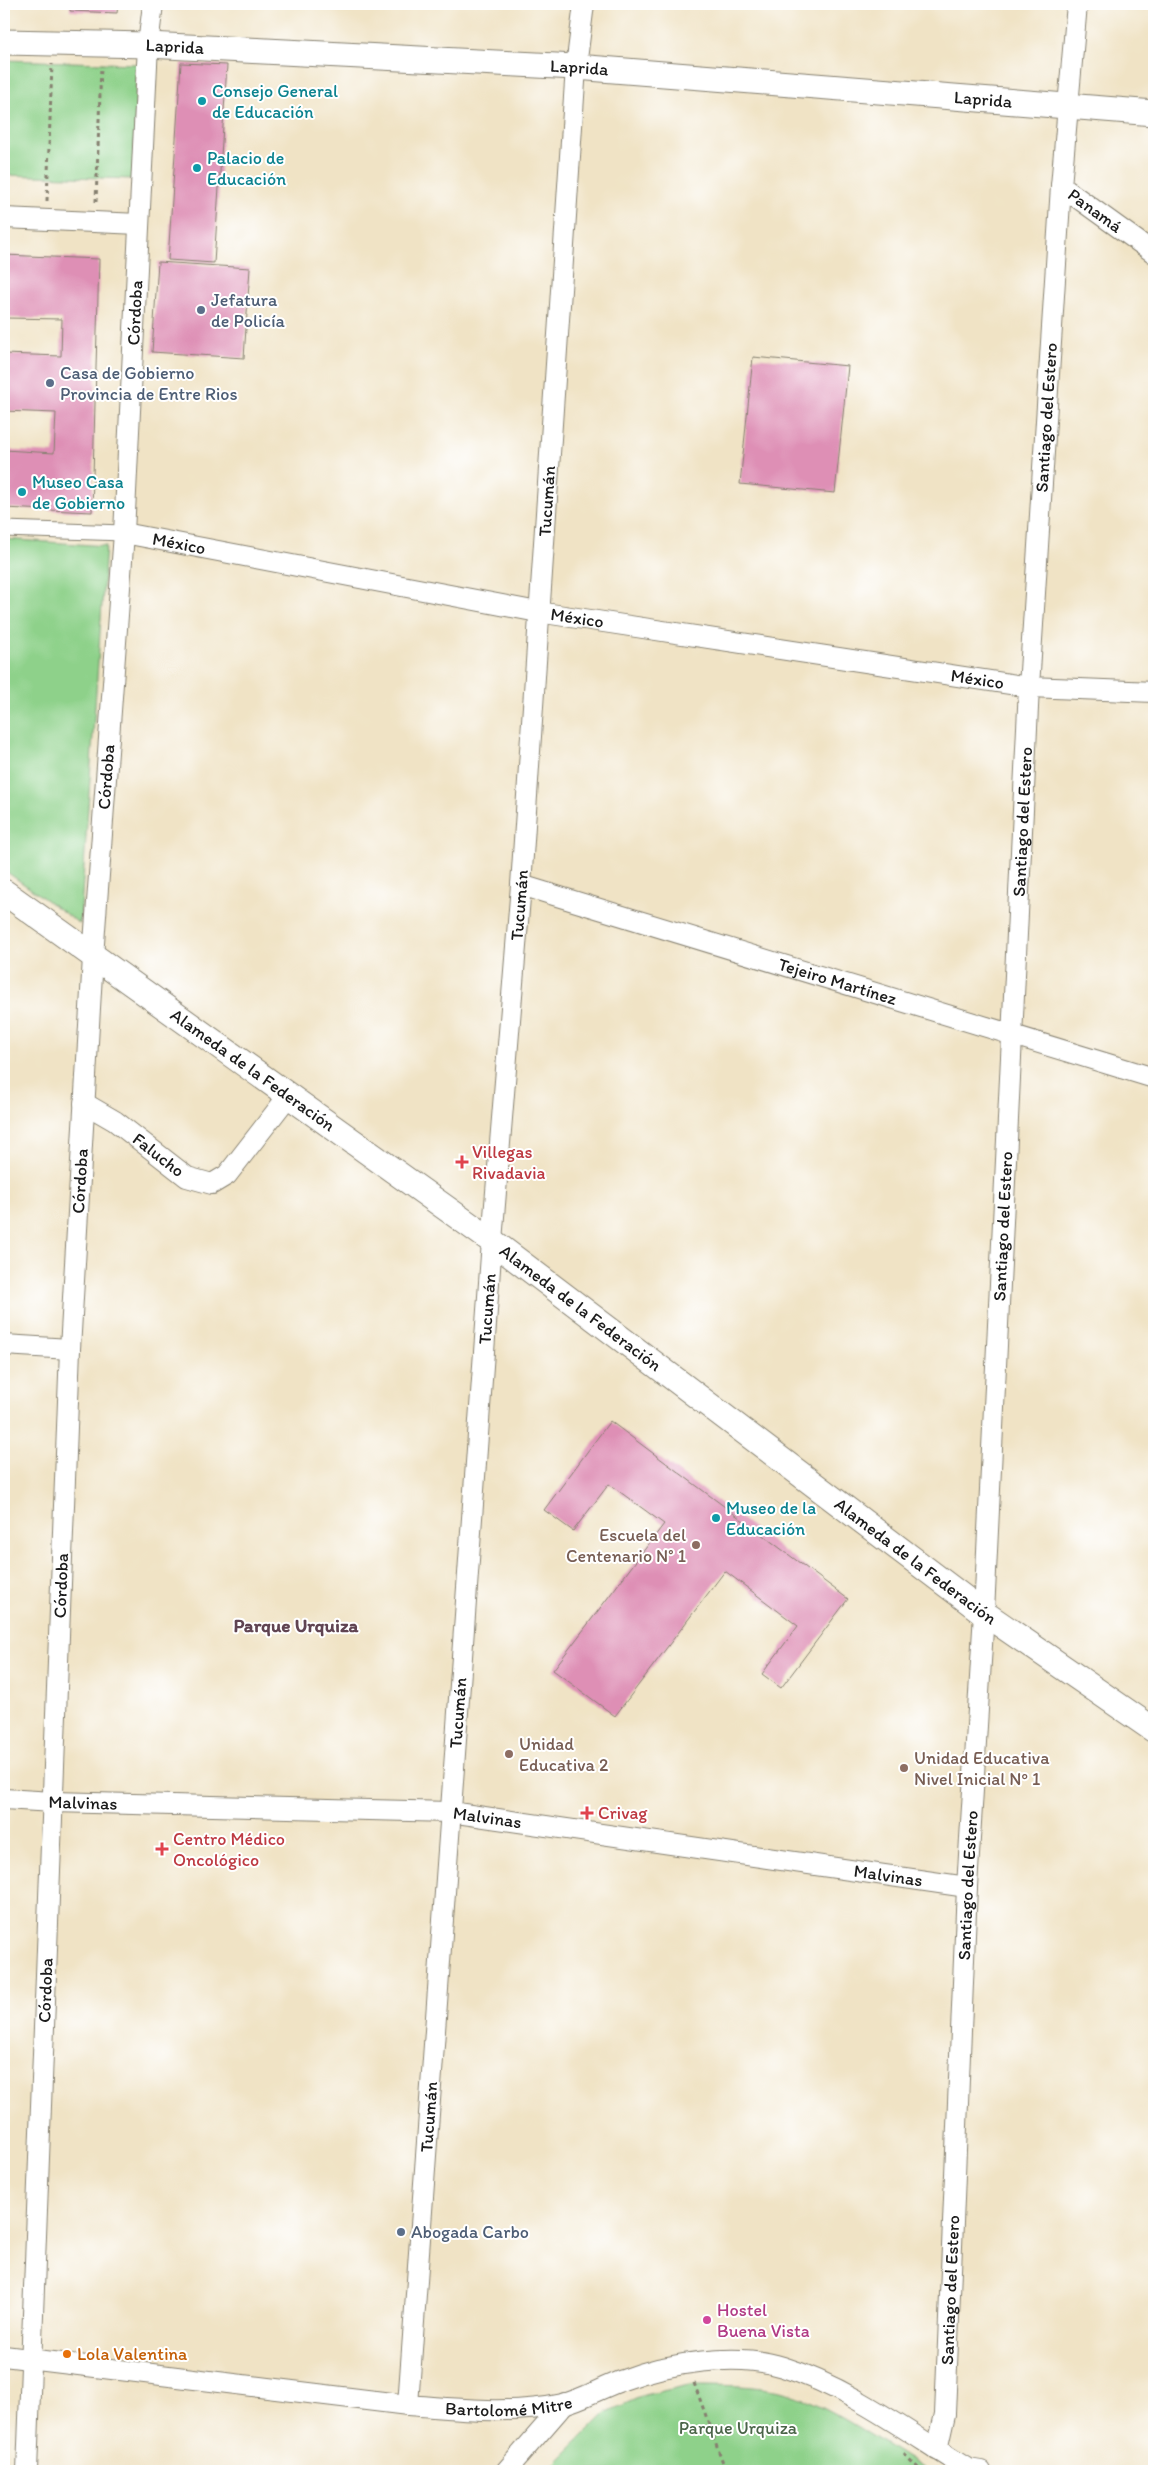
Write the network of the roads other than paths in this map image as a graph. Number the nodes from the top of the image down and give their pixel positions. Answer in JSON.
{"nodes":[{"id":1,"x":154,"y":4,"type":"edge"},
{"id":2,"x":584,"y":4,"type":"edge"},
{"id":3,"x":1077,"y":4,"type":"edge"},
{"id":4,"x":4,"y":42,"type":"edge"},
{"id":5,"x":148,"y":45,"type":"junction"},
{"id":6,"x":576,"y":67,"type":"junction"},
{"id":7,"x":1068,"y":108,"type":"junction"},
{"id":8,"x":1154,"y":113,"type":"edge"},
{"id":9,"x":1061,"y":186,"type":"junction"},
{"id":10,"x":4,"y":218,"type":"edge"},
{"id":11,"x":139,"y":224,"type":"junction"},
{"id":12,"x":1154,"y":253,"type":"edge"},
{"id":13,"x":4,"y":529,"type":"edge"},
{"id":14,"x":124,"y":533,"type":"junction"},
{"id":15,"x":538,"y":612,"type":"junction"},
{"id":16,"x":1029,"y":687,"type":"junction"},
{"id":17,"x":1154,"y":692,"type":"edge"},
{"id":18,"x":521,"y":885,"type":"junction"},
{"id":19,"x":4,"y":892,"type":"edge"},
{"id":20,"x":93,"y":956,"type":"junction"},
{"id":21,"x":1011,"y":1035,"type":"junction"},
{"id":22,"x":1154,"y":1078,"type":"edge"},
{"id":23,"x":289,"y":1095,"type":"junction"},
{"id":24,"x":84,"y":1103,"type":"junction"},
{"id":25,"x":492,"y":1241,"type":"junction"},
{"id":26,"x":4,"y":1345,"type":"edge"},
{"id":27,"x":70,"y":1349,"type":"junction"},
{"id":28,"x":984,"y":1613,"type":"junction"},
{"id":29,"x":1154,"y":1730,"type":"edge"},
{"id":30,"x":4,"y":1799,"type":"edge"},
{"id":31,"x":53,"y":1802,"type":"junction"},
{"id":32,"x":450,"y":1812,"type":"junction"},
{"id":33,"x":967,"y":1887,"type":"junction"},
{"id":34,"x":4,"y":2356,"type":"edge"},
{"id":35,"x":32,"y":2359,"type":"junction"},
{"id":36,"x":565,"y":2403,"type":"junction"},
{"id":37,"x":408,"y":2404,"type":"junction"},
{"id":38,"x":936,"y":2450,"type":"junction"},
{"id":39,"x":974,"y":2470,"type":"edge"},
{"id":40,"x":27,"y":2471,"type":"edge"},
{"id":41,"x":506,"y":2471,"type":"edge"}],
"edges":[{"from":1,"to":5,"type":"street","name":"Córdoba"},
{"from":2,"to":6,"type":"street","name":"Tucumán"},
{"from":3,"to":7,"type":"street","name":"Santiago del Estero"},
{"from":4,"to":5,"type":"street","name":"Laprida"},
{"from":5,"to":6,"type":"street","name":"Laprida"},
{"from":5,"to":11,"type":"street","name":"Córdoba"},
{"from":6,"to":7,"type":"street","name":"Laprida"},
{"from":6,"to":15,"type":"street","name":"Tucumán"},
{"from":7,"to":8,"type":"street","name":"Laprida"},
{"from":7,"to":9,"type":"street","name":"Santiago del Estero"},
{"from":9,"to":12,"type":"street","name":"Panamá"},
{"from":9,"to":16,"type":"street","name":"Santiago del Estero"},
{"from":10,"to":11,"type":"street"},
{"from":11,"to":14,"type":"street","name":"Córdoba"},
{"from":13,"to":14,"type":"street","name":"México"},
{"from":14,"to":15,"type":"street","name":"México"},
{"from":14,"to":20,"type":"street","name":"Córdoba"},
{"from":15,"to":16,"type":"street","name":"México"},
{"from":15,"to":18,"type":"street","name":"Tucumán"},
{"from":16,"to":17,"type":"street","name":"México"},
{"from":16,"to":21,"type":"street","name":"Santiago del Estero"},
{"from":18,"to":21,"type":"street","name":"Tejeiro Martínez"},
{"from":18,"to":25,"type":"street","name":"Tucumán"},
{"from":19,"to":20,"type":"street","name":"Alameda de la Federación"},
{"from":20,"to":23,"type":"street","name":"Alameda de la Federación"},
{"from":20,"to":24,"type":"street","name":"Córdoba"},
{"from":21,"to":22,"type":"street","name":"Tejeiro Martínez"},
{"from":21,"to":28,"type":"street","name":"Santiago del Estero"},
{"from":23,"to":24,"type":"street","name":"Falucho"},
{"from":23,"to":25,"type":"street","name":"Alameda de la Federación"},
{"from":24,"to":27,"type":"street","name":"Córdoba"},
{"from":25,"to":28,"type":"street","name":"Alameda de la Federación"},
{"from":25,"to":32,"type":"street","name":"Tucumán"},
{"from":26,"to":27,"type":"street"},
{"from":27,"to":31,"type":"street","name":"Córdoba"},
{"from":28,"to":29,"type":"street","name":"Alameda de la Federación"},
{"from":28,"to":33,"type":"street","name":"Santiago del Estero"},
{"from":30,"to":31,"type":"street","name":"Malvinas"},
{"from":31,"to":32,"type":"street","name":"Malvinas"},
{"from":31,"to":35,"type":"street","name":"Córdoba"},
{"from":32,"to":33,"type":"street","name":"Malvinas"},
{"from":32,"to":37,"type":"street","name":"Tucumán"},
{"from":33,"to":38,"type":"street","name":"Santiago del Estero"},
{"from":34,"to":35,"type":"street","name":"Bartolomé Mitre"},
{"from":35,"to":37,"type":"street","name":"Bartolomé Mitre"},
{"from":35,"to":40,"type":"street","name":"Córdoba"},
{"from":36,"to":37,"type":"street","name":"Bartolomé Mitre"},
{"from":36,"to":38,"type":"street","name":"Bartolomé Mitre"},
{"from":36,"to":41,"type":"street"},
{"from":38,"to":39,"type":"street","name":"Bartolomé Mitre"}]}
